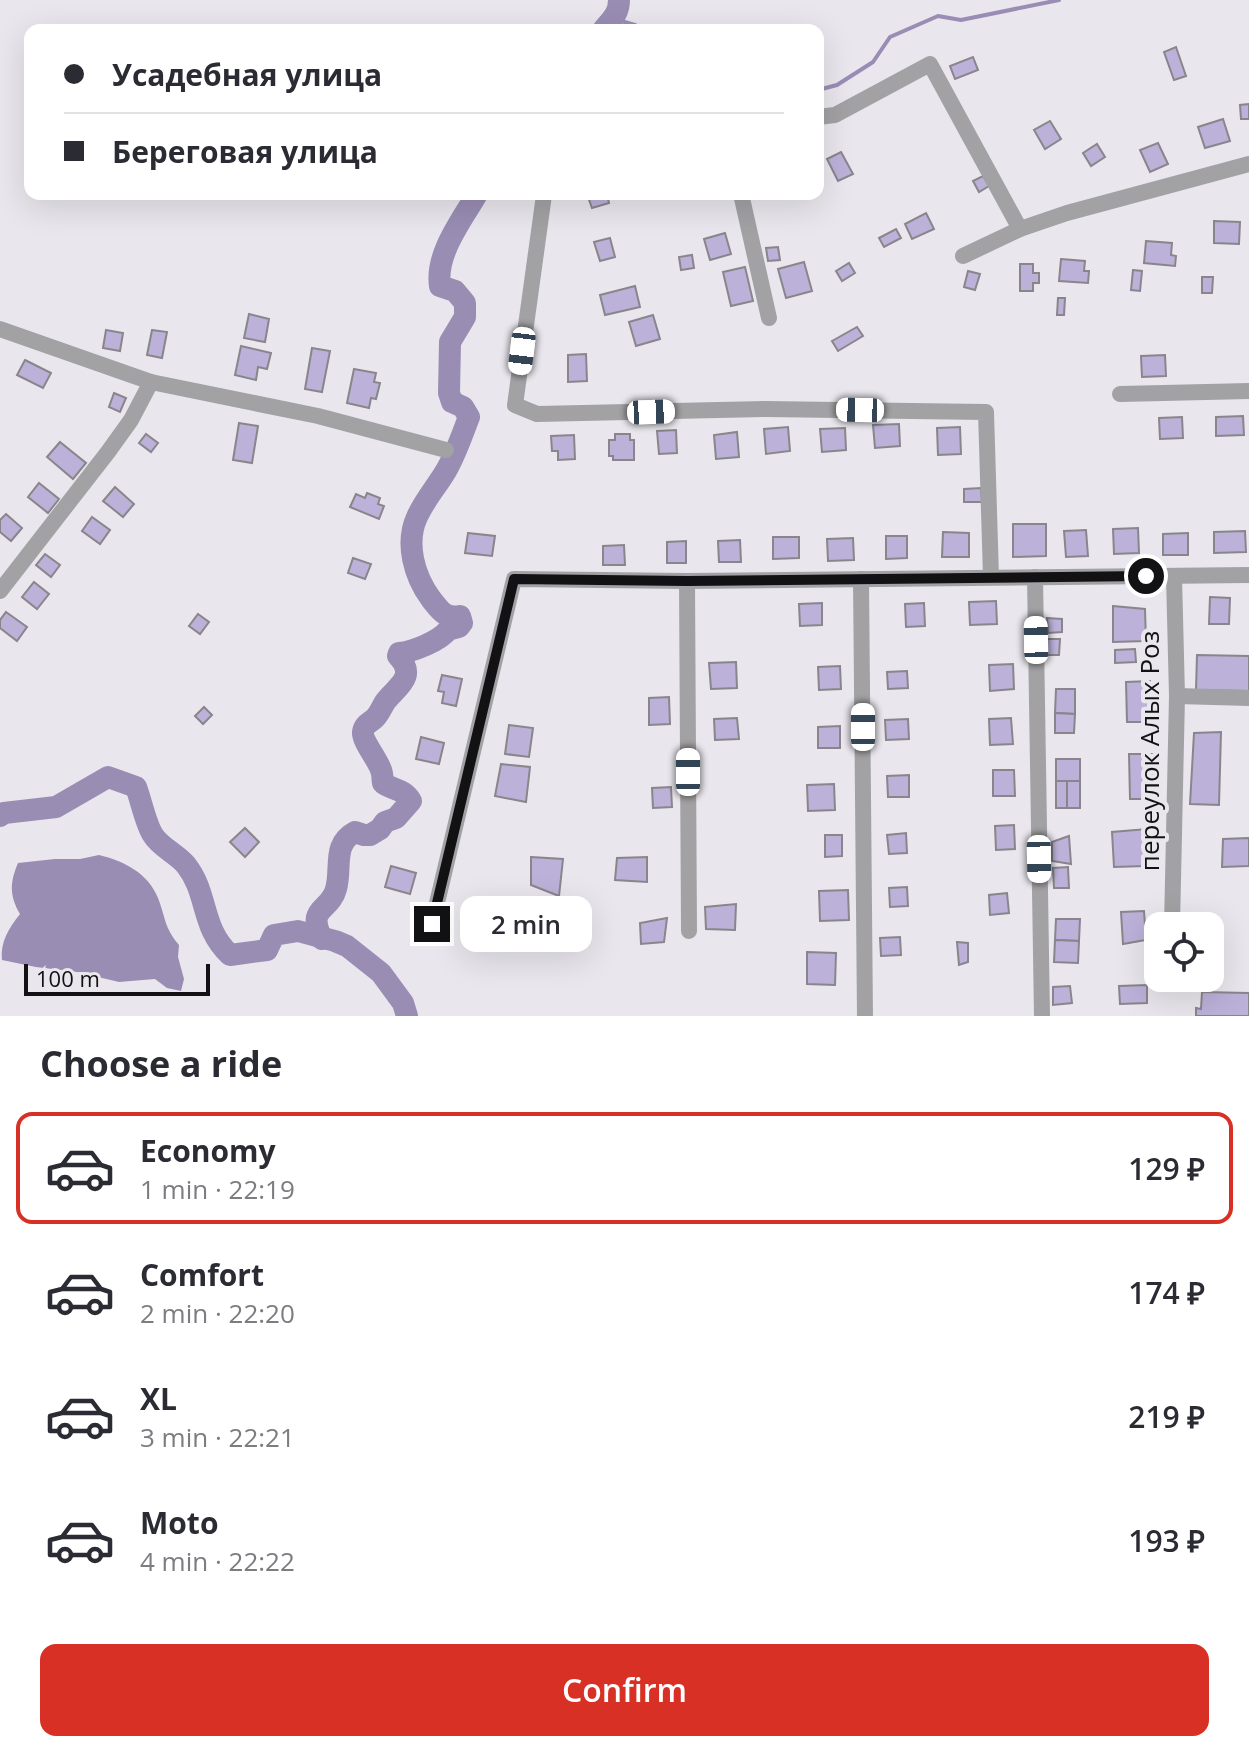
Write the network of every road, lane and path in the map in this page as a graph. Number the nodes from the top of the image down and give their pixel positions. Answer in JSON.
{"nodes":[{"id":1,"x":824,"y":116,"type":"edge"},
{"id":2,"x":1249,"y":164,"type":"edge"},
{"id":3,"x":543,"y":200,"type":"edge"},
{"id":4,"x":742,"y":200,"type":"edge"},
{"id":5,"x":1020,"y":229,"type":"junction"},
{"id":6,"x":963,"y":256,"type":"dead end"},
{"id":7,"x":769,"y":318,"type":"dead end"},
{"id":8,"x":0,"y":329,"type":"edge"},
{"id":9,"x":151,"y":382,"type":"junction"},
{"id":10,"x":1249,"y":391,"type":"edge"},
{"id":11,"x":1120,"y":394,"type":"dead end"},
{"id":12,"x":446,"y":450,"type":"dead end"},
{"id":13,"x":1249,"y":575,"type":"edge"},
{"id":14,"x":1174,"y":576,"type":"junction"},
{"id":15,"x":991,"y":577,"type":"junction"},
{"id":16,"x":1035,"y":577,"type":"junction"},
{"id":17,"x":861,"y":579,"type":"junction"},
{"id":18,"x":687,"y":581,"type":"junction"},
{"id":19,"x":0,"y":591,"type":"edge"},
{"id":20,"x":1177,"y":696,"type":"junction"},
{"id":21,"x":1249,"y":698,"type":"edge"},
{"id":22,"x":1172,"y":912,"type":"edge"},
{"id":23,"x":432,"y":924,"type":"dead end"},
{"id":24,"x":689,"y":931,"type":"dead end"},
{"id":25,"x":865,"y":1016,"type":"edge"},
{"id":26,"x":1042,"y":1016,"type":"edge"}],
"edges":[{"from":1,"to":5,"type":"street"},
{"from":2,"to":5,"type":"street"},
{"from":3,"to":15,"type":"street"},
{"from":4,"to":7,"type":"street"},
{"from":5,"to":6,"type":"street"},
{"from":8,"to":9,"type":"street"},
{"from":9,"to":12,"type":"street"},
{"from":9,"to":19,"type":"street"},
{"from":10,"to":11,"type":"street"},
{"from":13,"to":14,"type":"street"},
{"from":14,"to":16,"type":"street"},
{"from":14,"to":20,"type":"street","name":"переулок Алых Роз"},
{"from":15,"to":16,"type":"street"},
{"from":15,"to":17,"type":"street"},
{"from":16,"to":26,"type":"street"},
{"from":17,"to":18,"type":"street"},
{"from":17,"to":25,"type":"street"},
{"from":18,"to":23,"type":"street"},
{"from":18,"to":24,"type":"street"},
{"from":20,"to":21,"type":"street"},
{"from":20,"to":22,"type":"street","name":"переулок Алых Роз"}]}
